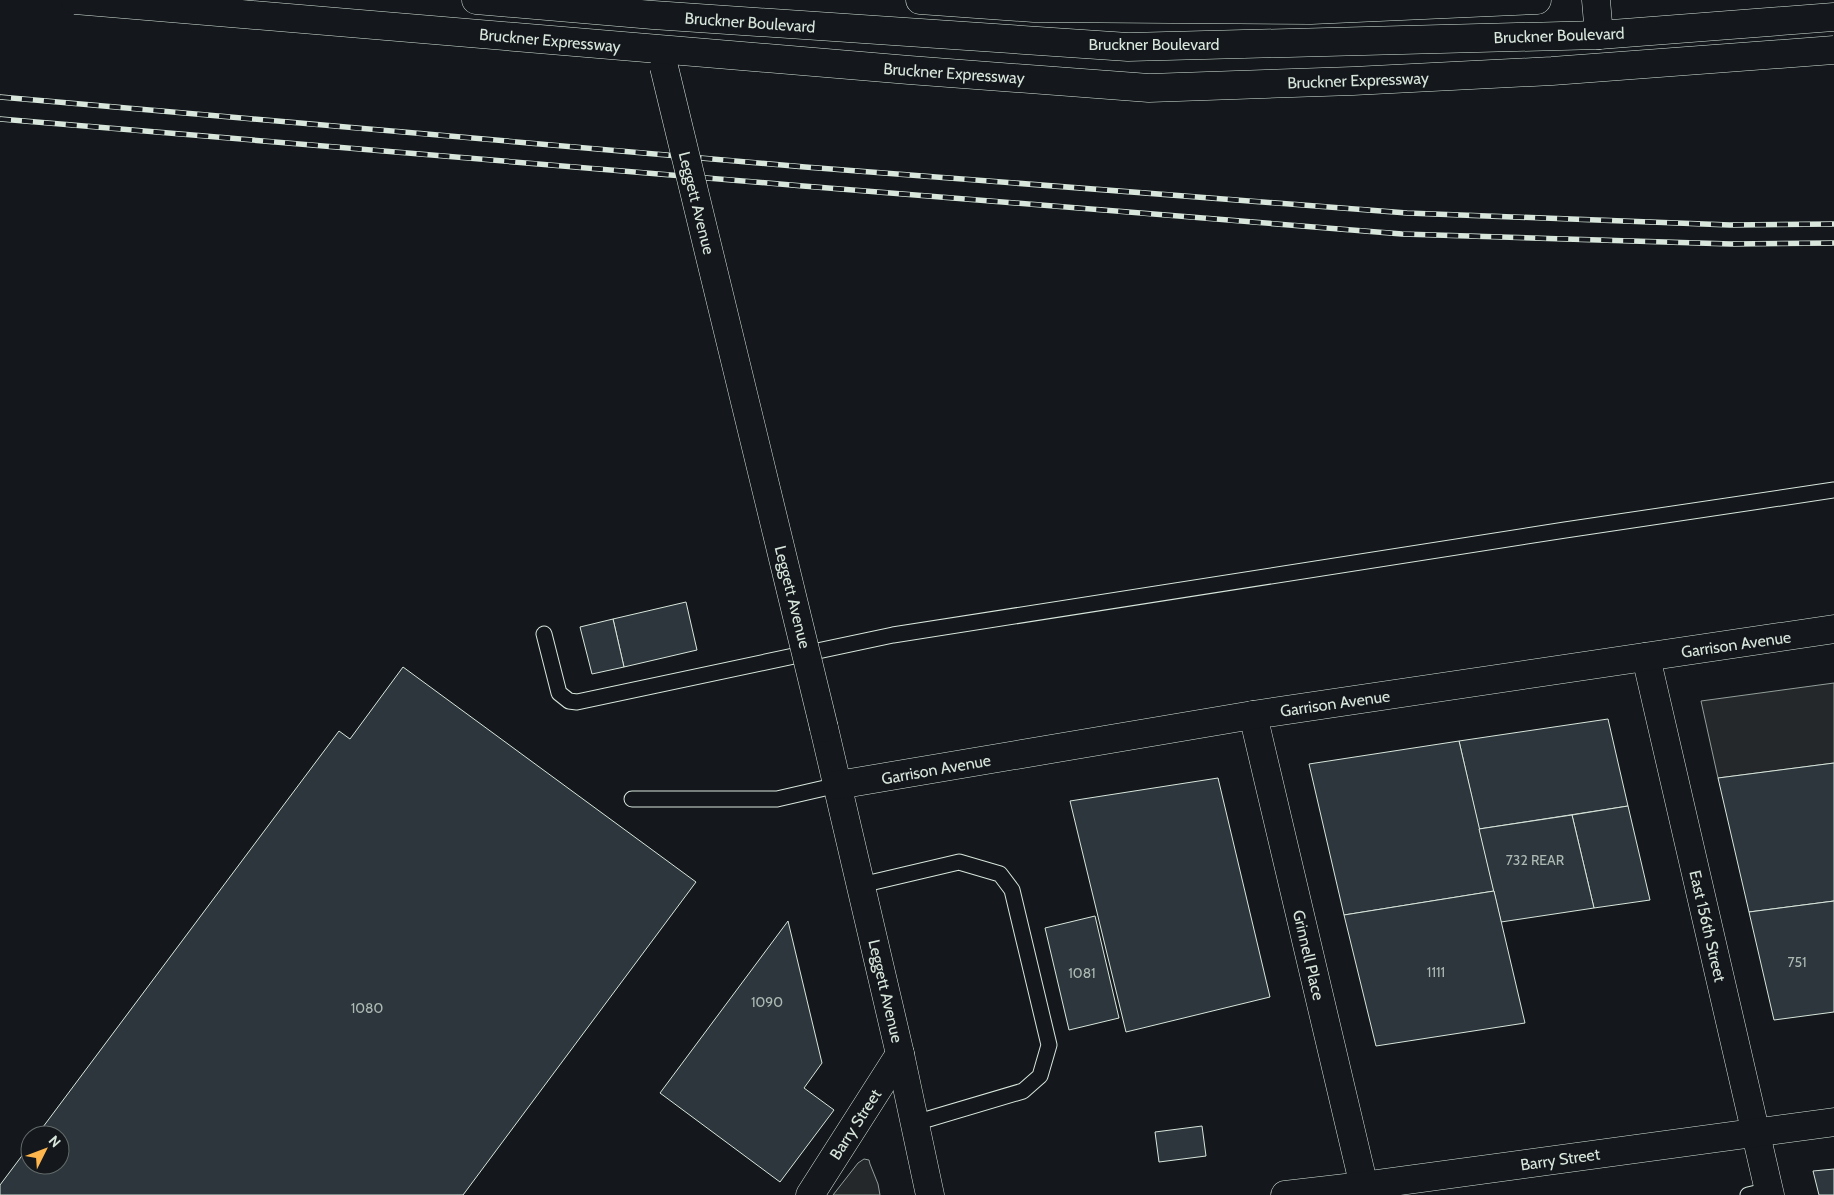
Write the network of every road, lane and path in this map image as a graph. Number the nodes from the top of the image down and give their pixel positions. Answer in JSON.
{"nodes":[{"id":1,"x":75,"y":0,"type":"edge"},
{"id":2,"x":476,"y":0,"type":"edge"},
{"id":3,"x":920,"y":0,"type":"edge"},
{"id":4,"x":1536,"y":0,"type":"edge"},
{"id":5,"x":1596,"y":0,"type":"edge"},
{"id":6,"x":651,"y":8,"type":"edge"},
{"id":7,"x":1834,"y":17,"type":"edge"},
{"id":8,"x":1599,"y":35,"type":"junction"},
{"id":9,"x":1834,"y":50,"type":"edge"},
{"id":10,"x":1834,"y":490,"type":"edge"},
{"id":11,"x":1834,"y":629,"type":"edge"},
{"id":12,"x":544,"y":634,"type":"dead end"},
{"id":13,"x":1646,"y":657,"type":"junction"},
{"id":14,"x":1253,"y":715,"type":"junction"},
{"id":15,"x":838,"y":785,"type":"junction"},
{"id":16,"x":632,"y":799,"type":"dead end"},
{"id":17,"x":861,"y":884,"type":"junction"},
{"id":18,"x":900,"y":1054,"type":"junction"},
{"id":19,"x":1834,"y":1122,"type":"edge"},
{"id":20,"x":915,"y":1123,"type":"junction"},
{"id":21,"x":1756,"y":1132,"type":"junction"},
{"id":22,"x":1364,"y":1190,"type":"edge"},
{"id":23,"x":1763,"y":1193,"type":"edge"},
{"id":24,"x":810,"y":1195,"type":"edge"},
{"id":25,"x":930,"y":1195,"type":"edge"},
{"id":26,"x":1285,"y":1195,"type":"edge"}],
"edges":[{"from":1,"to":9,"type":"main road","name":"Bruckner Expressway","bridge":true},
{"from":2,"to":6,"type":"main road","name":"Bruckner Boulevard"},
{"from":3,"to":4,"type":"main road"},
{"from":5,"to":8,"type":"main road"},
{"from":6,"to":8,"type":"main road","name":"Bruckner Boulevard"},
{"from":6,"to":15,"type":"main road","name":"Leggett Avenue","bridge":true},
{"from":7,"to":8,"type":"main road","name":"Bruckner Boulevard"},
{"from":10,"to":12,"type":"lane"},
{"from":11,"to":13,"type":"main road","name":"Garrison Avenue"},
{"from":13,"to":14,"type":"main road","name":"Garrison Avenue"},
{"from":13,"to":21,"type":"main road","name":"East 156th Street"},
{"from":14,"to":15,"type":"main road","name":"Garrison Avenue"},
{"from":14,"to":22,"type":"main road","name":"Grinnell Place"},
{"from":15,"to":16,"type":"lane"},
{"from":15,"to":17,"type":"main road","name":"Leggett Avenue"},
{"from":17,"to":18,"type":"main road","name":"Leggett Avenue"},
{"from":17,"to":20,"type":"lane"},
{"from":18,"to":20,"type":"main road","name":"Leggett Avenue"},
{"from":18,"to":24,"type":"main road","name":"Barry Street"},
{"from":19,"to":21,"type":"main road","name":"Barry Street"},
{"from":20,"to":25,"type":"main road","name":"Leggett Avenue"},
{"from":21,"to":22,"type":"main road","name":"Barry Street"},
{"from":21,"to":23,"type":"main road","name":"East 156th Street"},
{"from":22,"to":26,"type":"main road","name":"Barry Street"}]}
